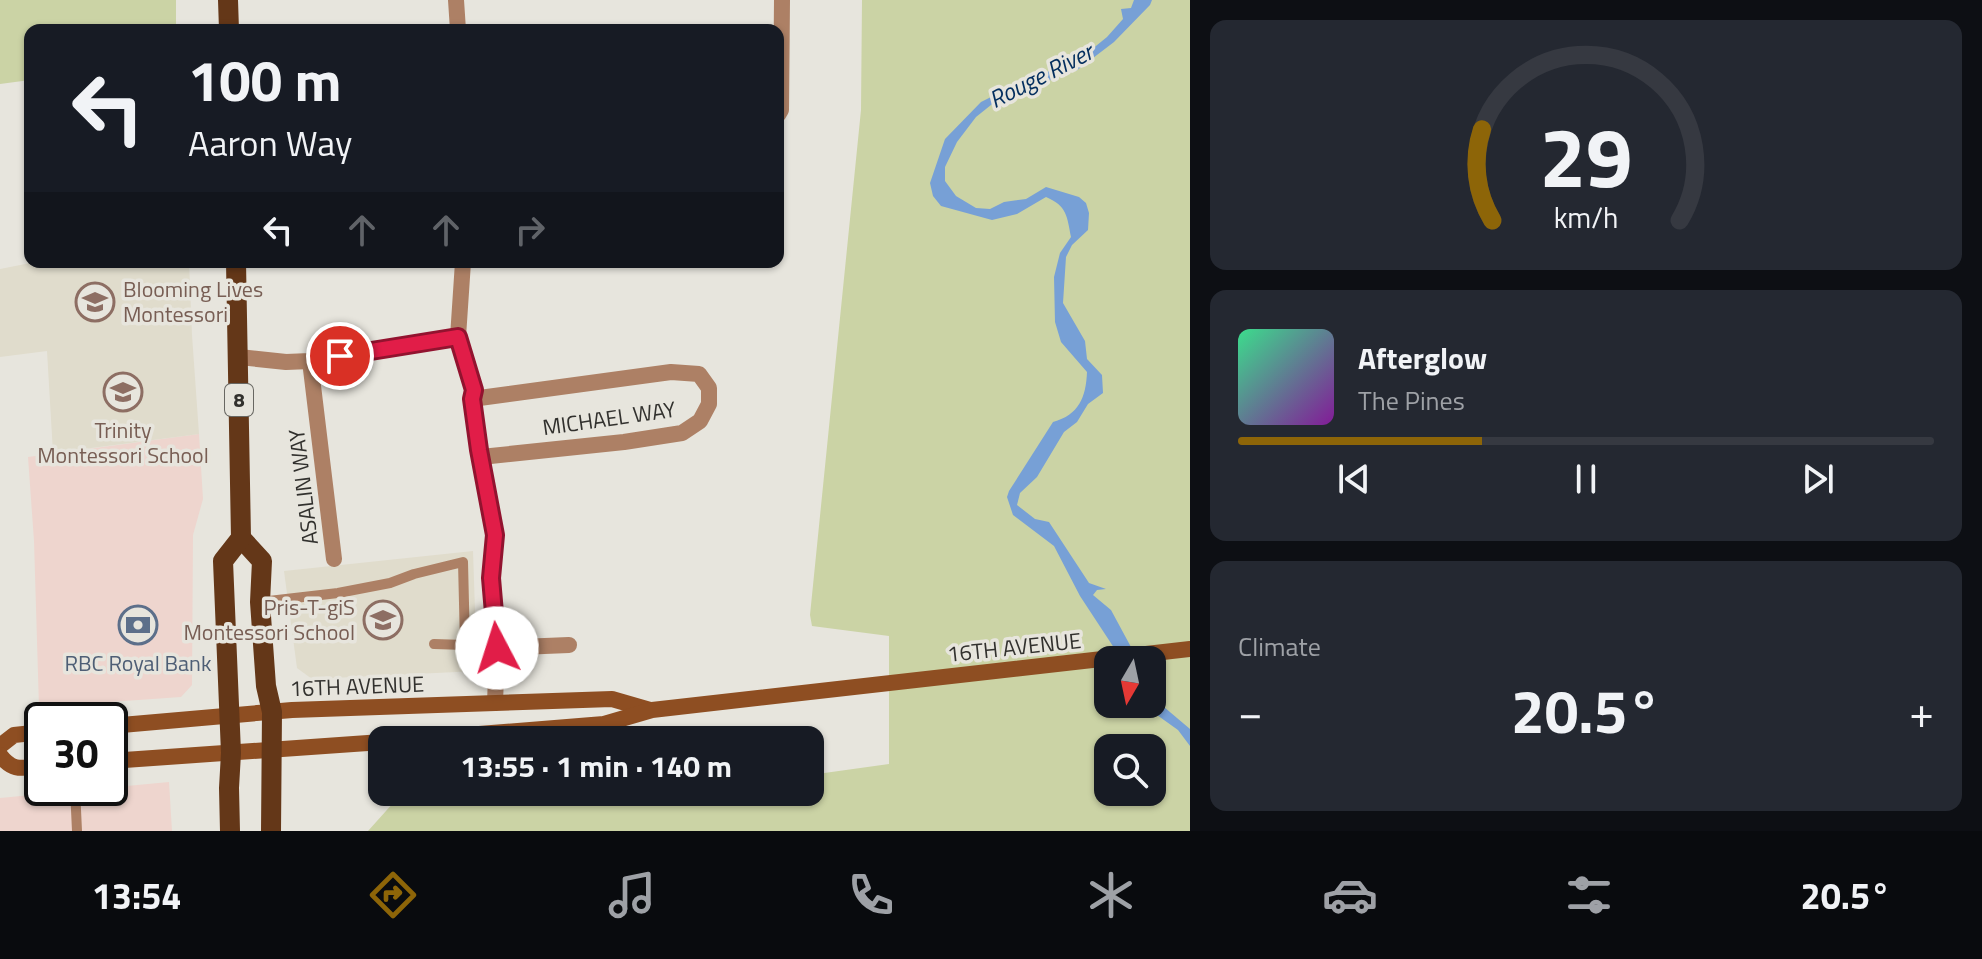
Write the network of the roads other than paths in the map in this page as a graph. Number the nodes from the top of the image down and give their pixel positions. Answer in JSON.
{"nodes":[{"id":1,"x":228,"y":0,"type":"edge"},
{"id":2,"x":456,"y":0,"type":"edge"},
{"id":3,"x":782,"y":0,"type":"edge"},
{"id":4,"x":229,"y":24,"type":"edge"},
{"id":5,"x":458,"y":24,"type":"edge"},
{"id":6,"x":781,"y":24,"type":"edge"},
{"id":7,"x":236,"y":268,"type":"edge"},
{"id":8,"x":463,"y":268,"type":"edge"},
{"id":9,"x":458,"y":337,"type":"junction"},
{"id":10,"x":239,"y":357,"type":"junction"},
{"id":11,"x":310,"y":361,"type":"junction"},
{"id":12,"x":472,"y":399,"type":"junction"},
{"id":13,"x":481,"y":457,"type":"junction"},
{"id":14,"x":241,"y":538,"type":"junction"},
{"id":15,"x":334,"y":559,"type":"dead end"},
{"id":16,"x":260,"y":602,"type":"junction"},
{"id":17,"x":434,"y":644,"type":"dead end"},
{"id":18,"x":465,"y":645,"type":"junction"},
{"id":19,"x":569,"y":645,"type":"dead end"},
{"id":20,"x":497,"y":648,"type":"junction"},
{"id":21,"x":1190,"y":649,"type":"edge"},
{"id":22,"x":495,"y":703,"type":"junction"},
{"id":23,"x":652,"y":710,"type":"junction"},
{"id":24,"x":272,"y":712,"type":"junction"},
{"id":25,"x":229,"y":716,"type":"junction"},
{"id":26,"x":128,"y":724,"type":"edge"},
{"id":27,"x":579,"y":726,"type":"edge"},
{"id":28,"x":24,"y":734,"type":"edge"},
{"id":29,"x":368,"y":743,"type":"edge"},
{"id":30,"x":0,"y":746,"type":"edge"},
{"id":31,"x":273,"y":750,"type":"junction"},
{"id":32,"x":231,"y":753,"type":"junction"},
{"id":33,"x":0,"y":755,"type":"edge"},
{"id":34,"x":128,"y":760,"type":"edge"},
{"id":35,"x":24,"y":767,"type":"edge"},
{"id":36,"x":76,"y":806,"type":"edge"},
{"id":37,"x":77,"y":831,"type":"edge"},
{"id":38,"x":230,"y":831,"type":"edge"},
{"id":39,"x":271,"y":831,"type":"edge"}],
"edges":[{"from":1,"to":4,"type":"main road"},
{"from":2,"to":5,"type":"street"},
{"from":3,"to":6,"type":"street"},
{"from":7,"to":10,"type":"main road","number":"8"},
{"from":8,"to":9,"type":"street"},
{"from":9,"to":11,"type":"street"},
{"from":9,"to":12,"type":"street"},
{"from":10,"to":11,"type":"street"},
{"from":10,"to":14,"type":"main road","number":"8"},
{"from":11,"to":15,"type":"street","name":"ASALIN WAY"},
{"from":12,"to":13,"type":"street"},
{"from":12,"to":13,"type":"street","name":"MICHAEL WAY"},
{"from":13,"to":20,"type":"street"},
{"from":14,"to":16,"type":"main road"},
{"from":14,"to":25,"type":"main road","number":"8"},
{"from":16,"to":18,"type":"lane"},
{"from":16,"to":24,"type":"main road"},
{"from":17,"to":18,"type":"lane"},
{"from":18,"to":20,"type":"lane"},
{"from":19,"to":20,"type":"street"},
{"from":20,"to":22,"type":"street"},
{"from":21,"to":23,"type":"main road","name":"16TH AVENUE"},
{"from":22,"to":23,"type":"main road","name":"16TH AVENUE"},
{"from":22,"to":24,"type":"main road","name":"16TH AVENUE"},
{"from":23,"to":27,"type":"main road","name":"16TH AVENUE"},
{"from":24,"to":25,"type":"main road","name":"16TH AVENUE"},
{"from":24,"to":31,"type":"main road"},
{"from":25,"to":26,"type":"main road","name":"16TH AVENUE"},
{"from":25,"to":32,"type":"main road","number":"8"},
{"from":28,"to":30,"type":"main road"},
{"from":29,"to":31,"type":"main road"},
{"from":31,"to":32,"type":"main road"},
{"from":31,"to":39,"type":"main road"},
{"from":32,"to":34,"type":"main road"},
{"from":32,"to":38,"type":"main road","number":"8"},
{"from":33,"to":35,"type":"main road"},
{"from":36,"to":37,"type":"lane"}]}
